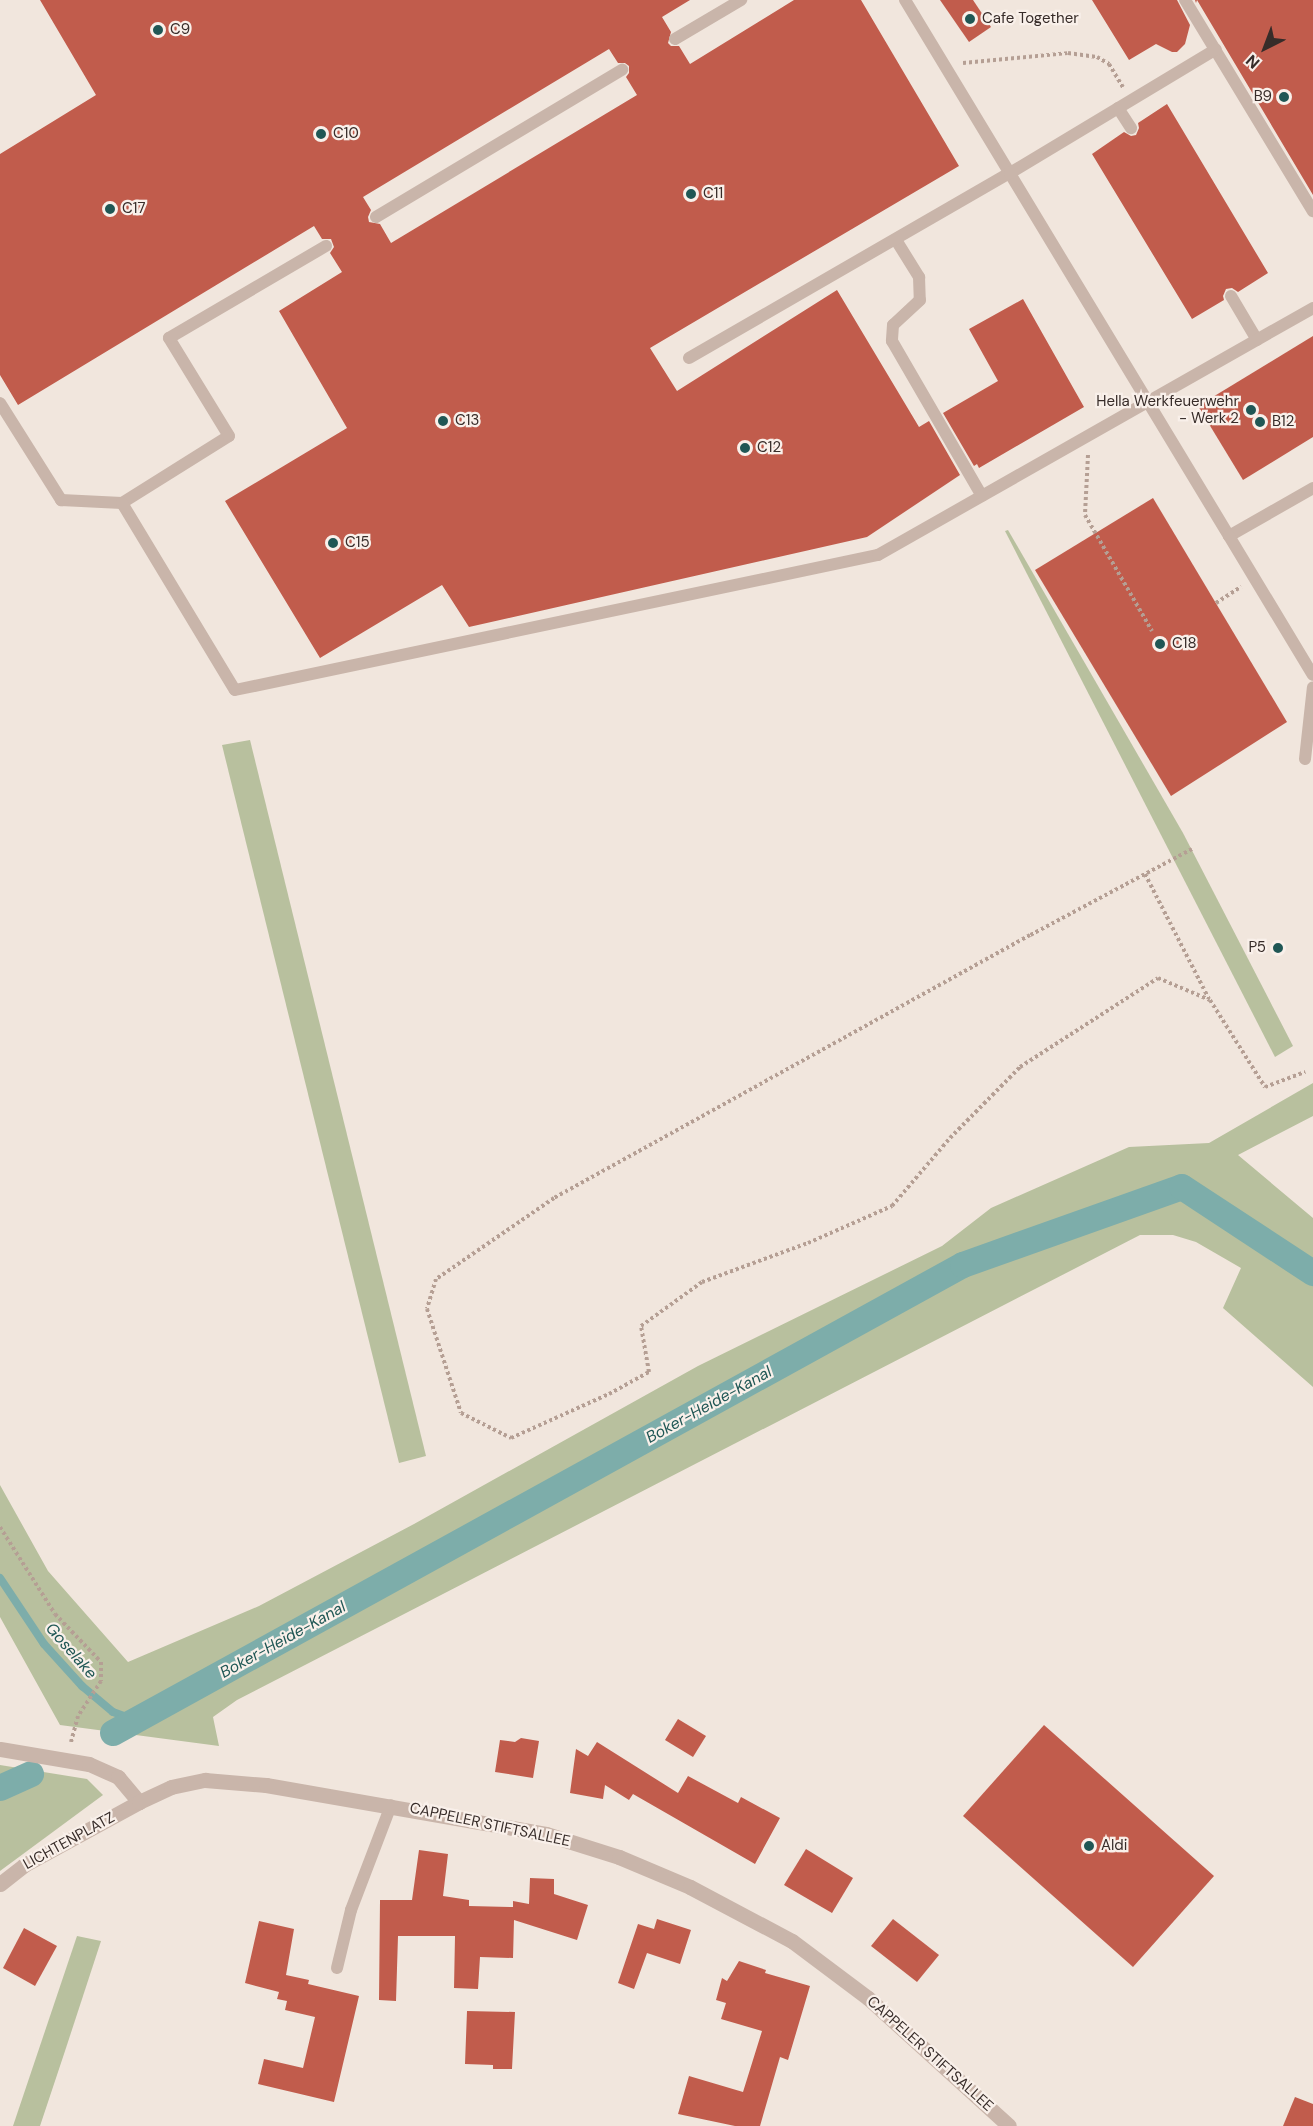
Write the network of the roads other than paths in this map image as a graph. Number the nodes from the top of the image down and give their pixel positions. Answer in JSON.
{"nodes":[{"id":1,"x":741,"y":0,"type":"edge"},
{"id":2,"x":905,"y":0,"type":"edge"},
{"id":3,"x":1185,"y":0,"type":"edge"},
{"id":4,"x":675,"y":39,"type":"dead end"},
{"id":5,"x":1216,"y":50,"type":"junction"},
{"id":6,"x":622,"y":70,"type":"dead end"},
{"id":7,"x":1118,"y":108,"type":"junction"},
{"id":8,"x":1131,"y":128,"type":"dead end"},
{"id":9,"x":1010,"y":173,"type":"junction"},
{"id":10,"x":1313,"y":211,"type":"edge"},
{"id":11,"x":376,"y":217,"type":"dead end"},
{"id":12,"x":896,"y":240,"type":"junction"},
{"id":13,"x":326,"y":246,"type":"dead end"},
{"id":14,"x":1231,"y":296,"type":"dead end"},
{"id":15,"x":1313,"y":308,"type":"edge"},
{"id":16,"x":1257,"y":340,"type":"junction"},
{"id":17,"x":689,"y":358,"type":"dead end"},
{"id":18,"x":1149,"y":401,"type":"junction"},
{"id":19,"x":0,"y":403,"type":"edge"},
{"id":20,"x":4,"y":416,"type":"edge"},
{"id":21,"x":1313,"y":488,"type":"edge"},
{"id":22,"x":982,"y":496,"type":"junction"},
{"id":23,"x":122,"y":503,"type":"junction"},
{"id":24,"x":1229,"y":536,"type":"junction"},
{"id":25,"x":1313,"y":675,"type":"edge"},
{"id":26,"x":1313,"y":687,"type":"edge"},
{"id":27,"x":1305,"y":759,"type":"dead end"},
{"id":28,"x":0,"y":1749,"type":"edge"},
{"id":29,"x":139,"y":1802,"type":"junction"},
{"id":30,"x":391,"y":1805,"type":"junction"},
{"id":31,"x":0,"y":1884,"type":"edge"},
{"id":32,"x":337,"y":1968,"type":"dead end"},
{"id":33,"x":1009,"y":2126,"type":"edge"}],
"edges":[{"from":1,"to":4,"type":"lane"},
{"from":2,"to":9,"type":"lane"},
{"from":3,"to":5,"type":"lane"},
{"from":5,"to":7,"type":"lane"},
{"from":5,"to":10,"type":"lane"},
{"from":6,"to":11,"type":"lane"},
{"from":7,"to":8,"type":"lane"},
{"from":7,"to":9,"type":"lane"},
{"from":9,"to":12,"type":"lane"},
{"from":9,"to":18,"type":"lane"},
{"from":12,"to":17,"type":"lane"},
{"from":12,"to":22,"type":"lane"},
{"from":13,"to":23,"type":"lane"},
{"from":14,"to":16,"type":"lane"},
{"from":15,"to":16,"type":"lane"},
{"from":16,"to":18,"type":"lane"},
{"from":18,"to":22,"type":"lane"},
{"from":18,"to":24,"type":"lane"},
{"from":19,"to":20,"type":"lane"},
{"from":20,"to":23,"type":"lane"},
{"from":21,"to":24,"type":"lane"},
{"from":22,"to":23,"type":"lane"},
{"from":24,"to":25,"type":"lane"},
{"from":26,"to":27,"type":"lane"},
{"from":28,"to":29,"type":"street"},
{"from":29,"to":30,"type":"street","name":"CAPPELER STIFTSALLEE"},
{"from":29,"to":31,"type":"street","name":"LICHTENPLATZ"},
{"from":30,"to":32,"type":"lane"},
{"from":30,"to":33,"type":"street","name":"CAPPELER STIFTSALLEE"}]}
